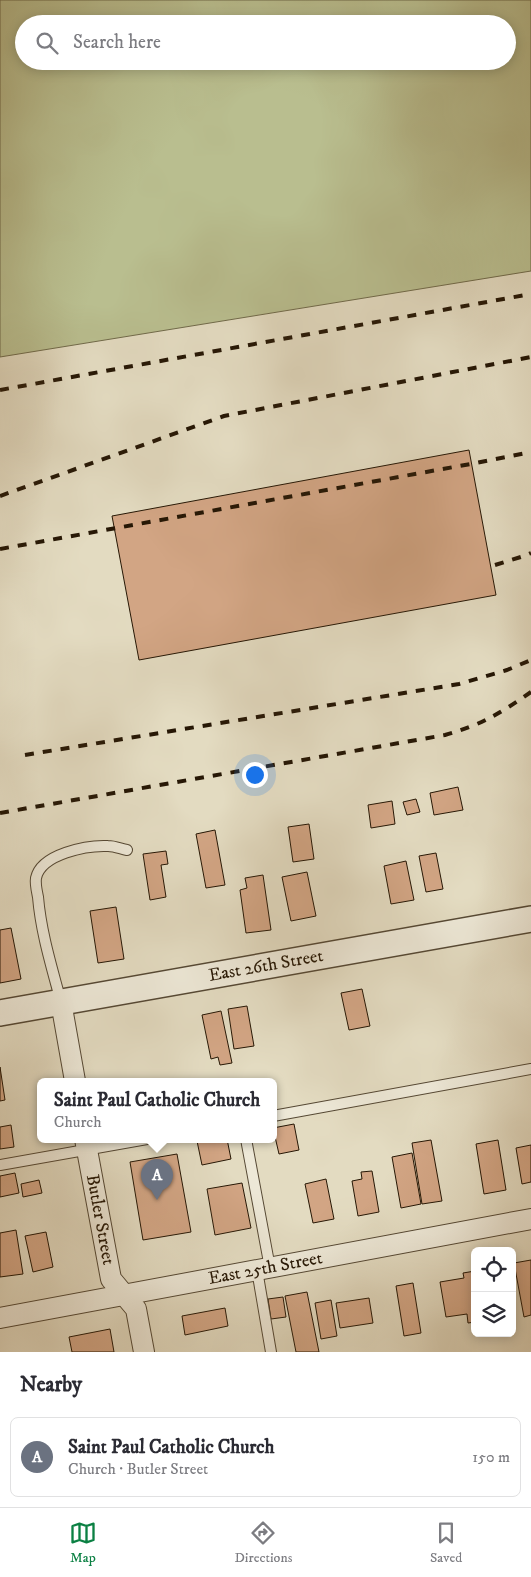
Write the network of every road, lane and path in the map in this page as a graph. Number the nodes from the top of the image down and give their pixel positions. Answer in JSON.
{"nodes":[{"id":1,"x":127,"y":850,"type":"dead end"},
{"id":2,"x":531,"y":919,"type":"edge"},
{"id":3,"x":61,"y":1002,"type":"junction"},
{"id":4,"x":0,"y":1013,"type":"edge"},
{"id":5,"x":531,"y":1069,"type":"edge"},
{"id":6,"x":74,"y":1078,"type":"edge"},
{"id":7,"x":277,"y":1115,"type":"edge"},
{"id":8,"x":247,"y":1143,"type":"edge"},
{"id":9,"x":86,"y":1144,"type":"edge"},
{"id":10,"x":0,"y":1165,"type":"edge"},
{"id":11,"x":531,"y":1219,"type":"edge"},
{"id":12,"x":263,"y":1269,"type":"junction"},
{"id":13,"x":124,"y":1296,"type":"junction"},
{"id":14,"x":0,"y":1318,"type":"edge"},
{"id":15,"x":144,"y":1352,"type":"edge"},
{"id":16,"x":270,"y":1352,"type":"edge"}],
"edges":[{"from":1,"to":3,"type":"lane"},
{"from":2,"to":3,"type":"street","name":"East 26th Street"},
{"from":3,"to":4,"type":"street","name":"East 26th Street"},
{"from":3,"to":6,"type":"street"},
{"from":5,"to":7,"type":"lane"},
{"from":8,"to":12,"type":"lane"},
{"from":9,"to":10,"type":"lane"},
{"from":9,"to":13,"type":"street","name":"Butler Street"},
{"from":11,"to":12,"type":"street","name":"East 25th Street"},
{"from":12,"to":13,"type":"street","name":"East 25th Street"},
{"from":12,"to":16,"type":"lane"},
{"from":13,"to":14,"type":"street","name":"East 25th Street"},
{"from":13,"to":15,"type":"street","name":"Butler Street"}]}
